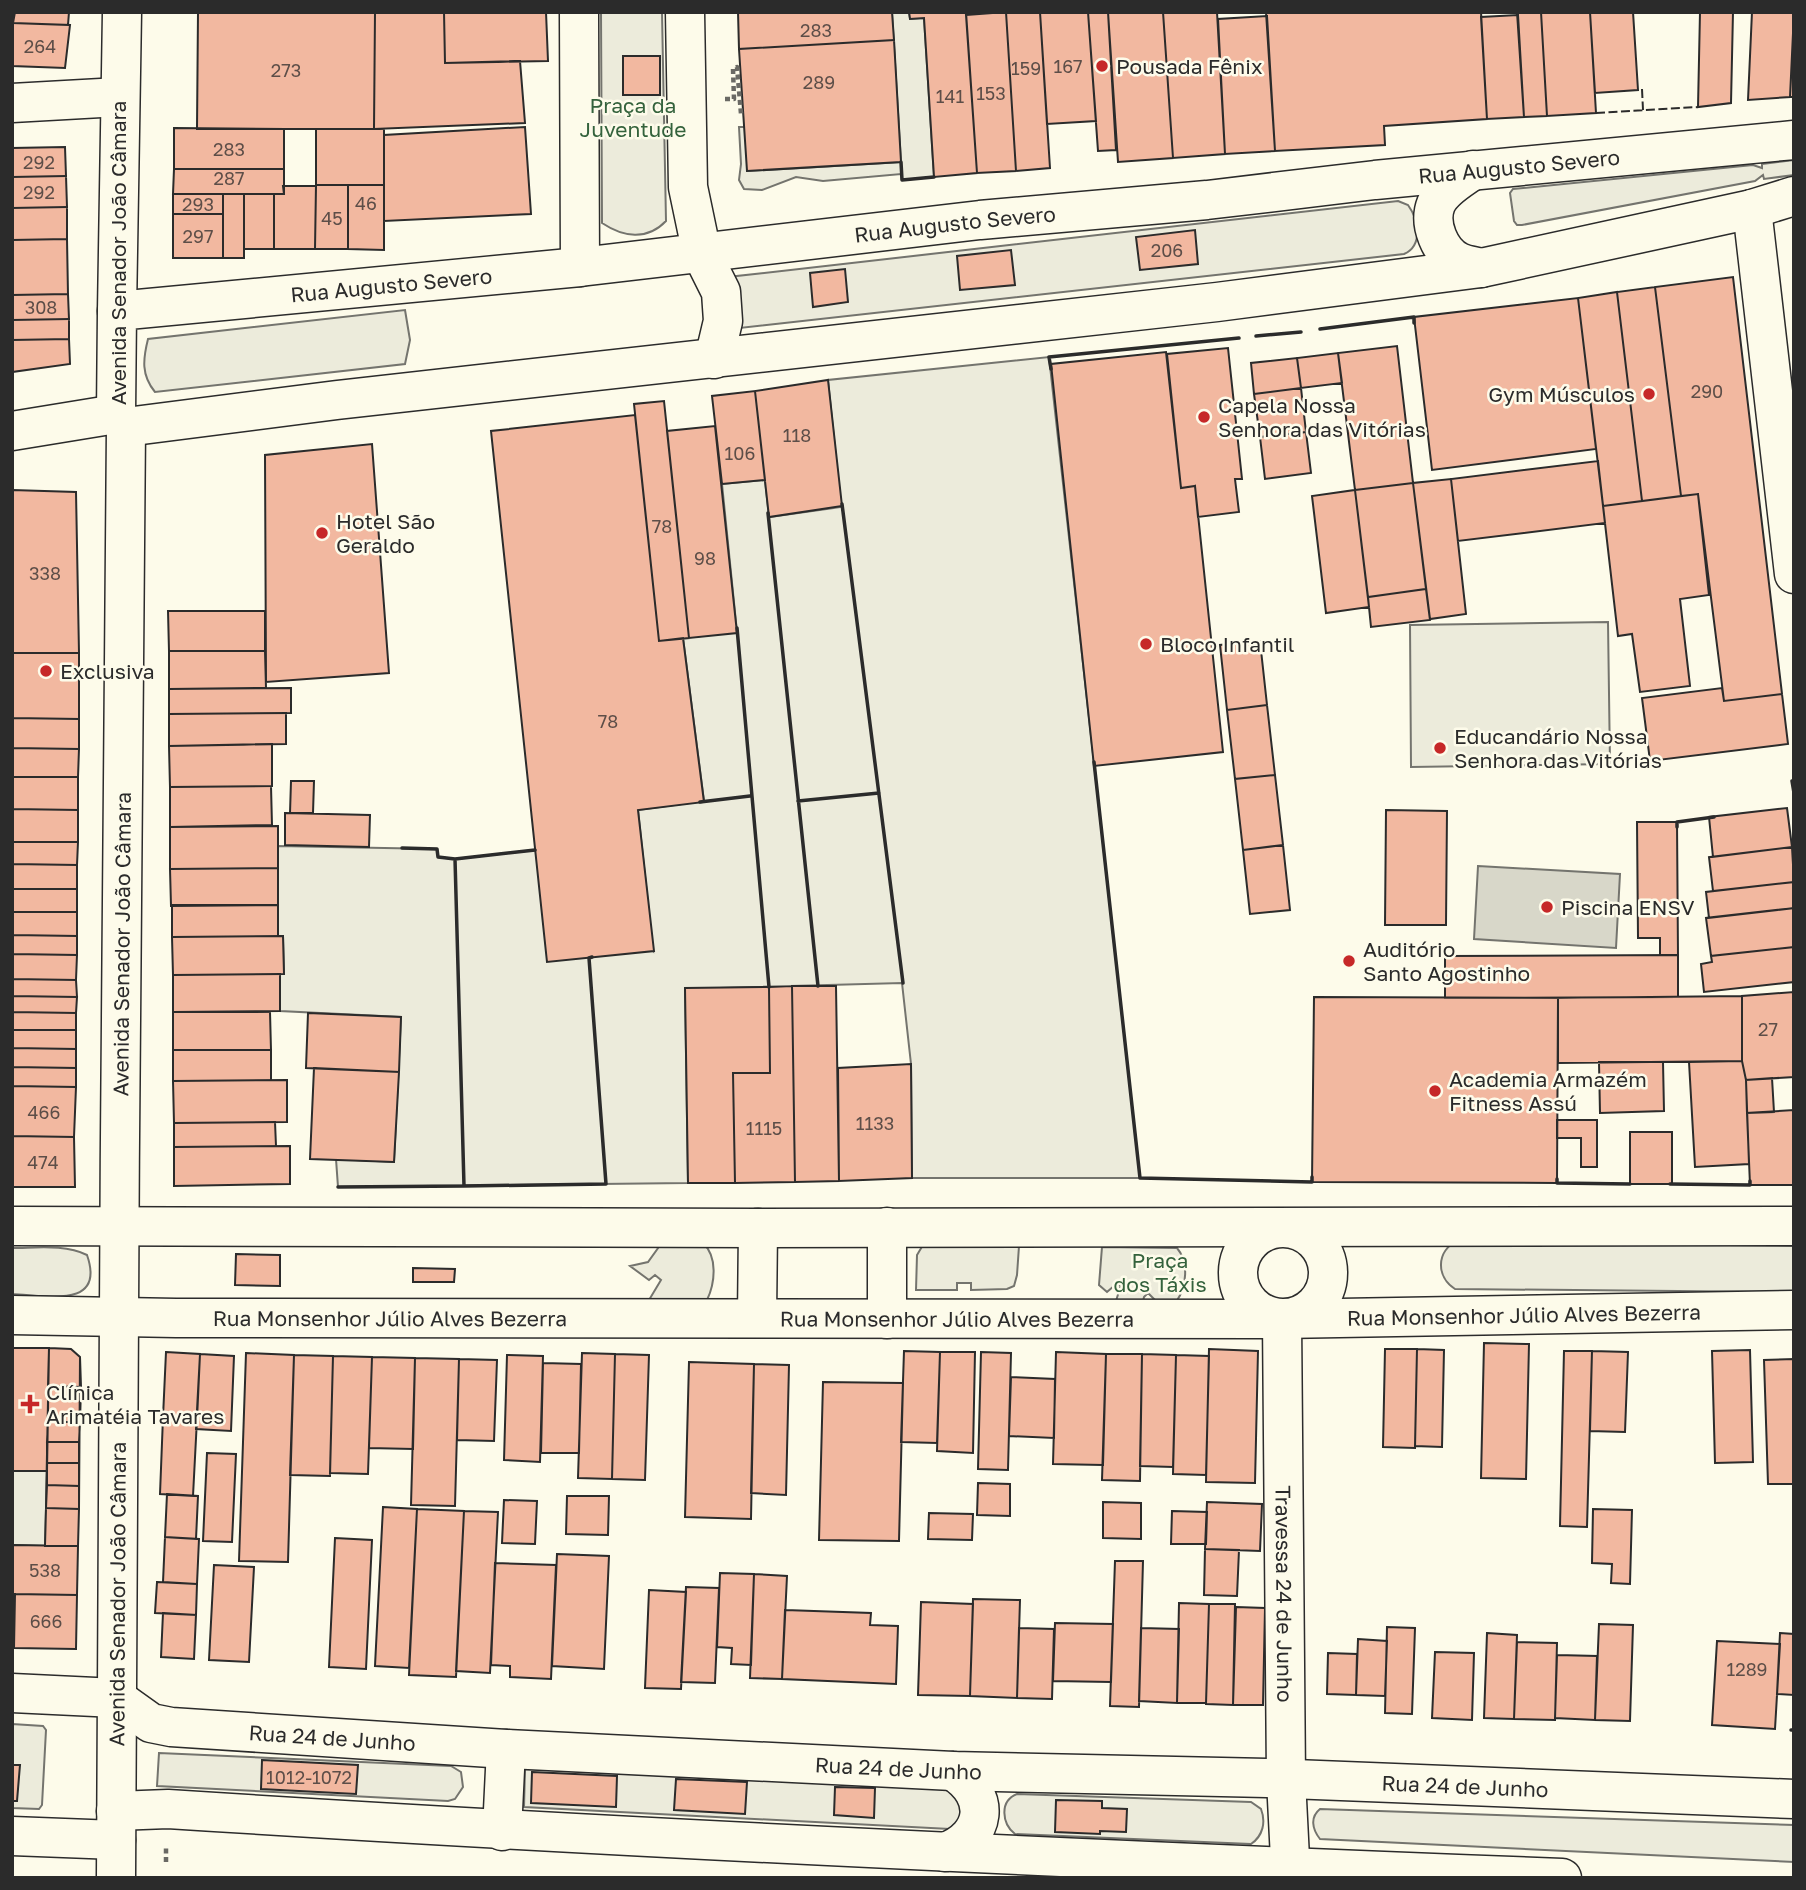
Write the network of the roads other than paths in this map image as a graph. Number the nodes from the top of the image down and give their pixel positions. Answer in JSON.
{"nodes":[{"id":1,"x":122,"y":12,"type":"edge"},
{"id":2,"x":579,"y":12,"type":"edge"},
{"id":3,"x":685,"y":12,"type":"edge"},
{"id":4,"x":119,"y":97,"type":"junction"},
{"id":5,"x":12,"y":103,"type":"edge"},
{"id":6,"x":1794,"y":139,"type":"edge"},
{"id":7,"x":1473,"y":170,"type":"junction"},
{"id":8,"x":1402,"y":177,"type":"junction"},
{"id":9,"x":1794,"y":196,"type":"edge"},
{"id":10,"x":1752,"y":209,"type":"junction"},
{"id":11,"x":702,"y":254,"type":"junction"},
{"id":12,"x":580,"y":267,"type":"junction"},
{"id":13,"x":1481,"y":268,"type":"junction"},
{"id":14,"x":1418,"y":275,"type":"junction"},
{"id":15,"x":117,"y":312,"type":"junction"},
{"id":16,"x":714,"y":359,"type":"junction"},
{"id":17,"x":121,"y":420,"type":"junction"},
{"id":18,"x":12,"y":431,"type":"edge"},
{"id":19,"x":1794,"y":574,"type":"edge"},
{"id":20,"x":12,"y":1226,"type":"edge"},
{"id":21,"x":120,"y":1226,"type":"junction"},
{"id":22,"x":1794,"y":1226,"type":"edge"},
{"id":23,"x":887,"y":1227,"type":"junction"},
{"id":24,"x":1282,"y":1227,"type":"junction"},
{"id":25,"x":758,"y":1228,"type":"junction"},
{"id":26,"x":1794,"y":1310,"type":"edge"},
{"id":27,"x":12,"y":1315,"type":"edge"},
{"id":28,"x":119,"y":1317,"type":"junction"},
{"id":29,"x":757,"y":1318,"type":"junction"},
{"id":30,"x":1282,"y":1318,"type":"junction"},
{"id":31,"x":887,"y":1319,"type":"junction"},
{"id":32,"x":12,"y":1693,"type":"edge"},
{"id":33,"x":116,"y":1698,"type":"junction"},
{"id":34,"x":506,"y":1749,"type":"junction"},
{"id":35,"x":953,"y":1771,"type":"junction"},
{"id":36,"x":1025,"y":1774,"type":"junction"},
{"id":37,"x":1286,"y":1780,"type":"junction"},
{"id":38,"x":1794,"y":1799,"type":"edge"},
{"id":39,"x":116,"y":1825,"type":"junction"},
{"id":40,"x":502,"y":1831,"type":"junction"},
{"id":41,"x":12,"y":1836,"type":"edge"},
{"id":42,"x":945,"y":1852,"type":"junction"},
{"id":43,"x":1020,"y":1855,"type":"junction"},
{"id":44,"x":1291,"y":1873,"type":"edge"},
{"id":45,"x":116,"y":1878,"type":"edge"},
{"id":46,"x":1562,"y":1878,"type":"edge"}],
"edges":[{"from":1,"to":4,"type":"street","name":"Avenida Senador João Câmara"},
{"from":2,"to":12,"type":"street"},
{"from":3,"to":11,"type":"street"},
{"from":4,"to":5,"type":"street"},
{"from":4,"to":15,"type":"street","name":"Avenida Senador João Câmara"},
{"from":6,"to":7,"type":"street","name":"Rua Augusto Severo"},
{"from":7,"to":8,"type":"street","name":"Rua Augusto Severo"},
{"from":7,"to":13,"type":"street"},
{"from":8,"to":11,"type":"street","name":"Rua Augusto Severo"},
{"from":8,"to":14,"type":"street"},
{"from":9,"to":10,"type":"street"},
{"from":10,"to":13,"type":"street"},
{"from":10,"to":19,"type":"street"},
{"from":11,"to":12,"type":"street","name":"Rua Augusto Severo"},
{"from":11,"to":16,"type":"street"},
{"from":12,"to":15,"type":"street","name":"Rua Augusto Severo"},
{"from":13,"to":14,"type":"street"},
{"from":14,"to":16,"type":"street"},
{"from":15,"to":17,"type":"street","name":"Avenida Senador João Câmara"},
{"from":16,"to":17,"type":"street"},
{"from":17,"to":18,"type":"street"},
{"from":17,"to":21,"type":"street","name":"Avenida Senador João Câmara"},
{"from":20,"to":21,"type":"street"},
{"from":21,"to":25,"type":"street"},
{"from":21,"to":28,"type":"street","name":"Avenida Senador João Câmara"},
{"from":22,"to":24,"type":"street"},
{"from":23,"to":24,"type":"street"},
{"from":23,"to":25,"type":"street"},
{"from":23,"to":31,"type":"street"},
{"from":24,"to":30,"type":"street"},
{"from":24,"to":30,"type":"street"},
{"from":25,"to":29,"type":"street"},
{"from":26,"to":30,"type":"street","name":"Rua Monsenhor Júlio Alves Bezerra"},
{"from":27,"to":28,"type":"street","name":"Rua Monsenhor Júlio Alves Bezerra"},
{"from":28,"to":29,"type":"street","name":"Rua Monsenhor Júlio Alves Bezerra"},
{"from":28,"to":33,"type":"street","name":"Avenida Senador João Câmara"},
{"from":29,"to":31,"type":"street","name":"Rua Monsenhor Júlio Alves Bezerra"},
{"from":30,"to":31,"type":"street","name":"Rua Monsenhor Júlio Alves Bezerra"},
{"from":30,"to":37,"type":"street","name":"Travessa 24 de Junho"},
{"from":32,"to":33,"type":"street"},
{"from":33,"to":34,"type":"street","name":"Rua 24 de Junho"},
{"from":33,"to":39,"type":"street","name":"Avenida Senador João Câmara"},
{"from":34,"to":35,"type":"street","name":"Rua 24 de Junho"},
{"from":34,"to":40,"type":"street"},
{"from":35,"to":36,"type":"street","name":"Rua 24 de Junho"},
{"from":35,"to":42,"type":"street"},
{"from":36,"to":37,"type":"street","name":"Rua 24 de Junho"},
{"from":36,"to":43,"type":"street"},
{"from":37,"to":38,"type":"street","name":"Rua 24 de Junho"},
{"from":37,"to":44,"type":"street","name":"Travessa 24 de Junho"},
{"from":39,"to":40,"type":"street"},
{"from":39,"to":41,"type":"street"},
{"from":39,"to":45,"type":"street","name":"Avenida Senador João Câmara"},
{"from":40,"to":42,"type":"street"},
{"from":42,"to":43,"type":"street"},
{"from":43,"to":44,"type":"street"},
{"from":44,"to":46,"type":"street"}]}
